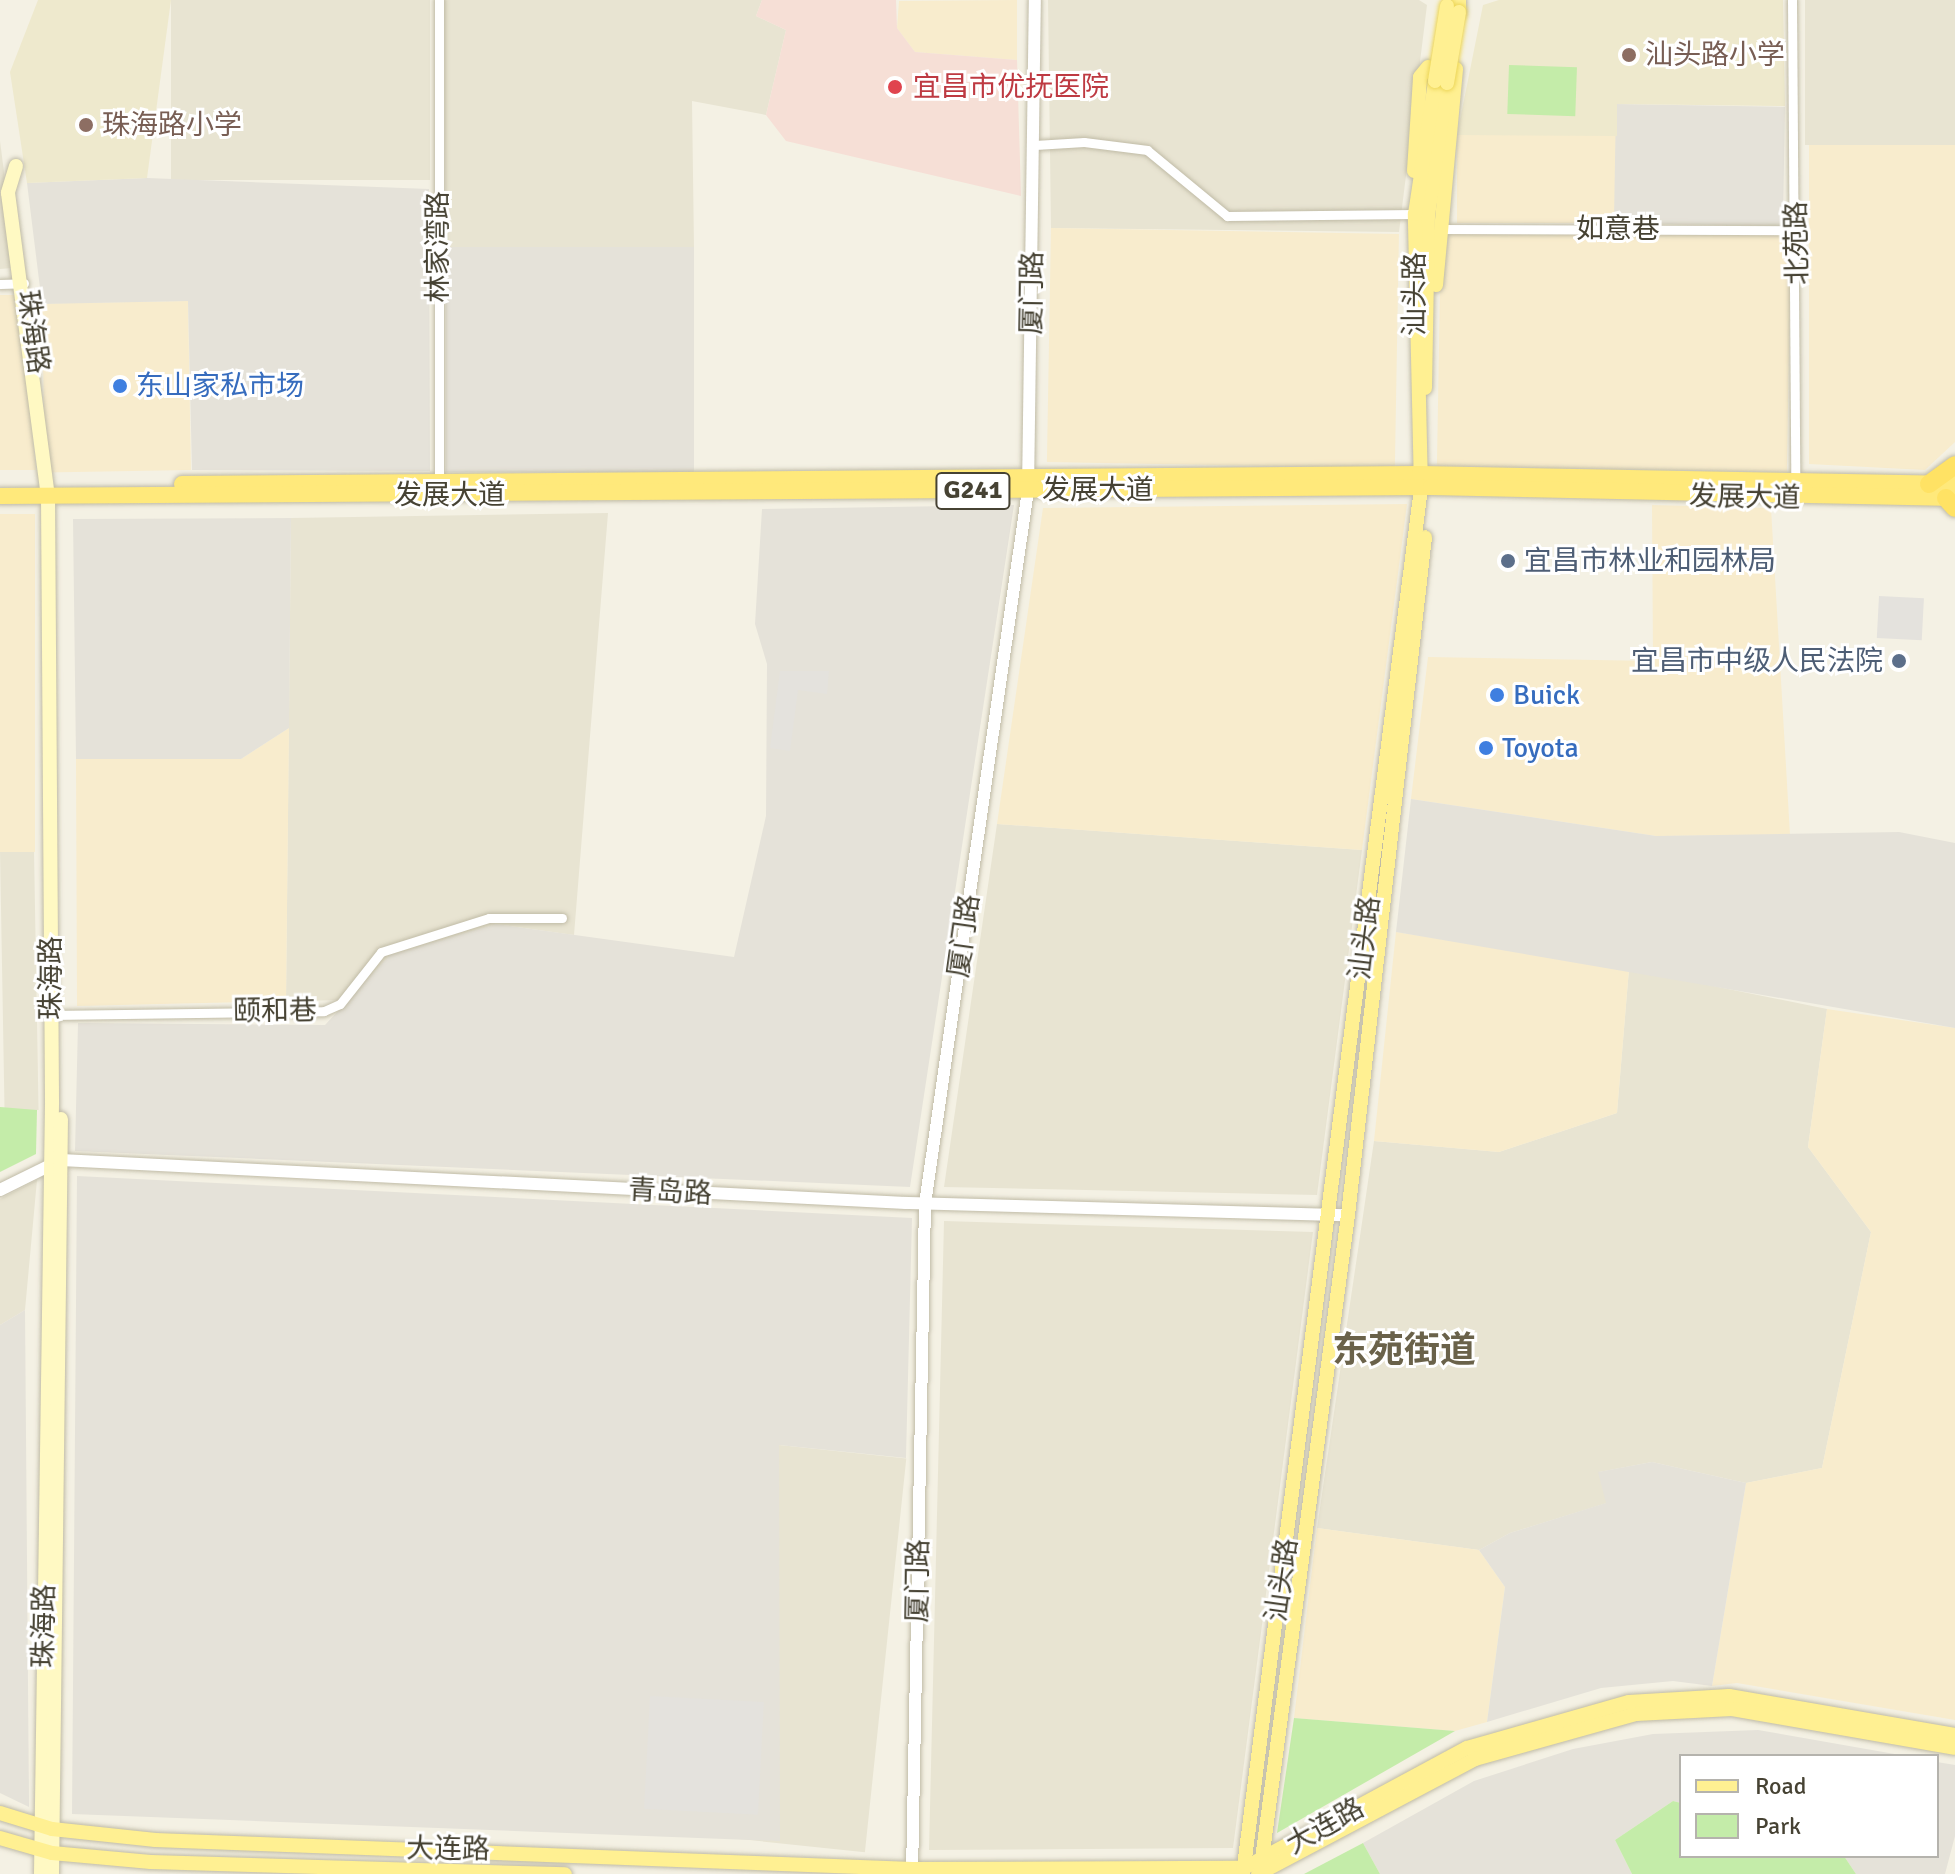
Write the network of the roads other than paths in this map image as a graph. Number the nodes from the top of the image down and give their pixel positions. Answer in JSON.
{"nodes":[{"id":1,"x":439,"y":0,"type":"edge"},
{"id":2,"x":1035,"y":0,"type":"edge"},
{"id":3,"x":1792,"y":0,"type":"edge"},
{"id":4,"x":1453,"y":5,"type":"edge"},
{"id":5,"x":1428,"y":67,"type":"dead end"},
{"id":6,"x":1456,"y":69,"type":"dead end"},
{"id":7,"x":1441,"y":82,"type":"junction"},
{"id":8,"x":1035,"y":145,"type":"junction"},
{"id":9,"x":1415,"y":214,"type":"junction"},
{"id":10,"x":1439,"y":229,"type":"junction"},
{"id":11,"x":1797,"y":230,"type":"junction"},
{"id":12,"x":25,"y":283,"type":"junction"},
{"id":13,"x":0,"y":284,"type":"edge"},
{"id":14,"x":1425,"y":404,"type":"junction"},
{"id":15,"x":1955,"y":465,"type":"edge"},
{"id":16,"x":1426,"y":481,"type":"junction"},
{"id":17,"x":1028,"y":484,"type":"junction"},
{"id":18,"x":1929,"y":484,"type":"junction"},
{"id":19,"x":0,"y":485,"type":"edge"},
{"id":20,"x":1795,"y":486,"type":"junction"},
{"id":21,"x":439,"y":489,"type":"junction"},
{"id":22,"x":51,"y":490,"type":"junction"},
{"id":23,"x":0,"y":496,"type":"edge"},
{"id":24,"x":1953,"y":497,"type":"edge"},
{"id":25,"x":562,"y":918,"type":"dead end"},
{"id":26,"x":56,"y":1014,"type":"junction"},
{"id":27,"x":56,"y":1162,"type":"junction"},
{"id":28,"x":0,"y":1190,"type":"edge"},
{"id":29,"x":925,"y":1204,"type":"junction"},
{"id":30,"x":1331,"y":1214,"type":"junction"},
{"id":31,"x":1348,"y":1215,"type":"junction"},
{"id":32,"x":1955,"y":1735,"type":"edge"},
{"id":33,"x":1955,"y":1748,"type":"edge"},
{"id":34,"x":0,"y":1813,"type":"edge"},
{"id":35,"x":46,"y":1827,"type":"junction"},
{"id":36,"x":0,"y":1838,"type":"edge"},
{"id":37,"x":491,"y":1850,"type":"junction"},
{"id":38,"x":46,"y":1852,"type":"junction"},
{"id":39,"x":1260,"y":1870,"type":"edge"},
{"id":40,"x":1243,"y":1871,"type":"edge"},
{"id":41,"x":912,"y":1872,"type":"edge"},
{"id":42,"x":492,"y":1873,"type":"edge"},
{"id":43,"x":41,"y":1874,"type":"edge"},
{"id":44,"x":52,"y":1874,"type":"edge"},
{"id":45,"x":565,"y":1874,"type":"edge"}],
"edges":[{"from":1,"to":21,"type":"street","name":"林家湾路"},
{"from":2,"to":8,"type":"street","name":"厦门路"},
{"from":3,"to":11,"type":"street","name":"北苑路"},
{"from":4,"to":7,"type":"main road","name":"汕头路","bridge":true},
{"from":5,"to":9,"type":"main road"},
{"from":6,"to":10,"type":"main road"},
{"from":7,"to":9,"type":"main road","name":"汕头路"},
{"from":7,"to":14,"type":"main road","name":"汕头路"},
{"from":8,"to":9,"type":"street"},
{"from":8,"to":17,"type":"street","name":"厦门路"},
{"from":9,"to":16,"type":"main road","name":"汕头路"},
{"from":10,"to":11,"type":"street","name":"如意巷"},
{"from":10,"to":14,"type":"main road"},
{"from":11,"to":20,"type":"street","name":"北苑路"},
{"from":12,"to":12,"type":"main road","name":"珠海路"},
{"from":12,"to":13,"type":"street"},
{"from":12,"to":22,"type":"main road","name":"珠海路"},
{"from":14,"to":16,"type":"main road","name":"汕头路"},
{"from":15,"to":18,"type":"highway"},
{"from":16,"to":17,"type":"highway","name":"发展大道","number":"G241"},
{"from":16,"to":20,"type":"highway","name":"发展大道","number":"G241"},
{"from":16,"to":24,"type":"highway","name":"发展大道","number":"G241"},
{"from":16,"to":30,"type":"main road","name":"汕头路"},
{"from":16,"to":31,"type":"main road","name":"汕头路"},
{"from":17,"to":21,"type":"highway","name":"发展大道","number":"G241"},
{"from":17,"to":29,"type":"street","name":"厦门路"},
{"from":18,"to":20,"type":"highway","name":"发展大道","number":"G241"},
{"from":18,"to":24,"type":"highway","name":"发展大道","number":"G241"},
{"from":19,"to":22,"type":"highway","name":"发展大道","number":"G241"},
{"from":21,"to":22,"type":"highway","name":"发展大道","number":"G241"},
{"from":22,"to":23,"type":"highway","name":"发展大道","number":"G241"},
{"from":22,"to":26,"type":"main road","name":"珠海路"},
{"from":25,"to":26,"type":"street","name":"颐和巷"},
{"from":26,"to":27,"type":"main road","name":"珠海路"},
{"from":27,"to":28,"type":"street","name":"青岛路"},
{"from":27,"to":29,"type":"street","name":"青岛路"},
{"from":27,"to":35,"type":"main road","name":"珠海路"},
{"from":29,"to":30,"type":"street","name":"青岛路"},
{"from":29,"to":41,"type":"street","name":"厦门路"},
{"from":30,"to":31,"type":"street","name":"青岛路"},
{"from":30,"to":40,"type":"main road","name":"汕头路"},
{"from":31,"to":39,"type":"main road","name":"汕头路"},
{"from":32,"to":39,"type":"main road","name":"大连路"},
{"from":33,"to":39,"type":"main road","name":"大连路"},
{"from":34,"to":35,"type":"main road","name":"大连路"},
{"from":35,"to":37,"type":"main road","name":"大连路"},
{"from":35,"to":38,"type":"main road","name":"珠海路"},
{"from":36,"to":38,"type":"main road","name":"大连路"},
{"from":37,"to":41,"type":"main road","name":"大连路"},
{"from":37,"to":42,"type":"street"},
{"from":38,"to":42,"type":"main road","name":"大连路"},
{"from":38,"to":43,"type":"main road","name":"珠海路"},
{"from":38,"to":44,"type":"main road","name":"珠海路"},
{"from":39,"to":40,"type":"main road","name":"大连路"},
{"from":40,"to":41,"type":"main road","name":"大连路"},
{"from":42,"to":45,"type":"main road","name":"大连路"}]}
